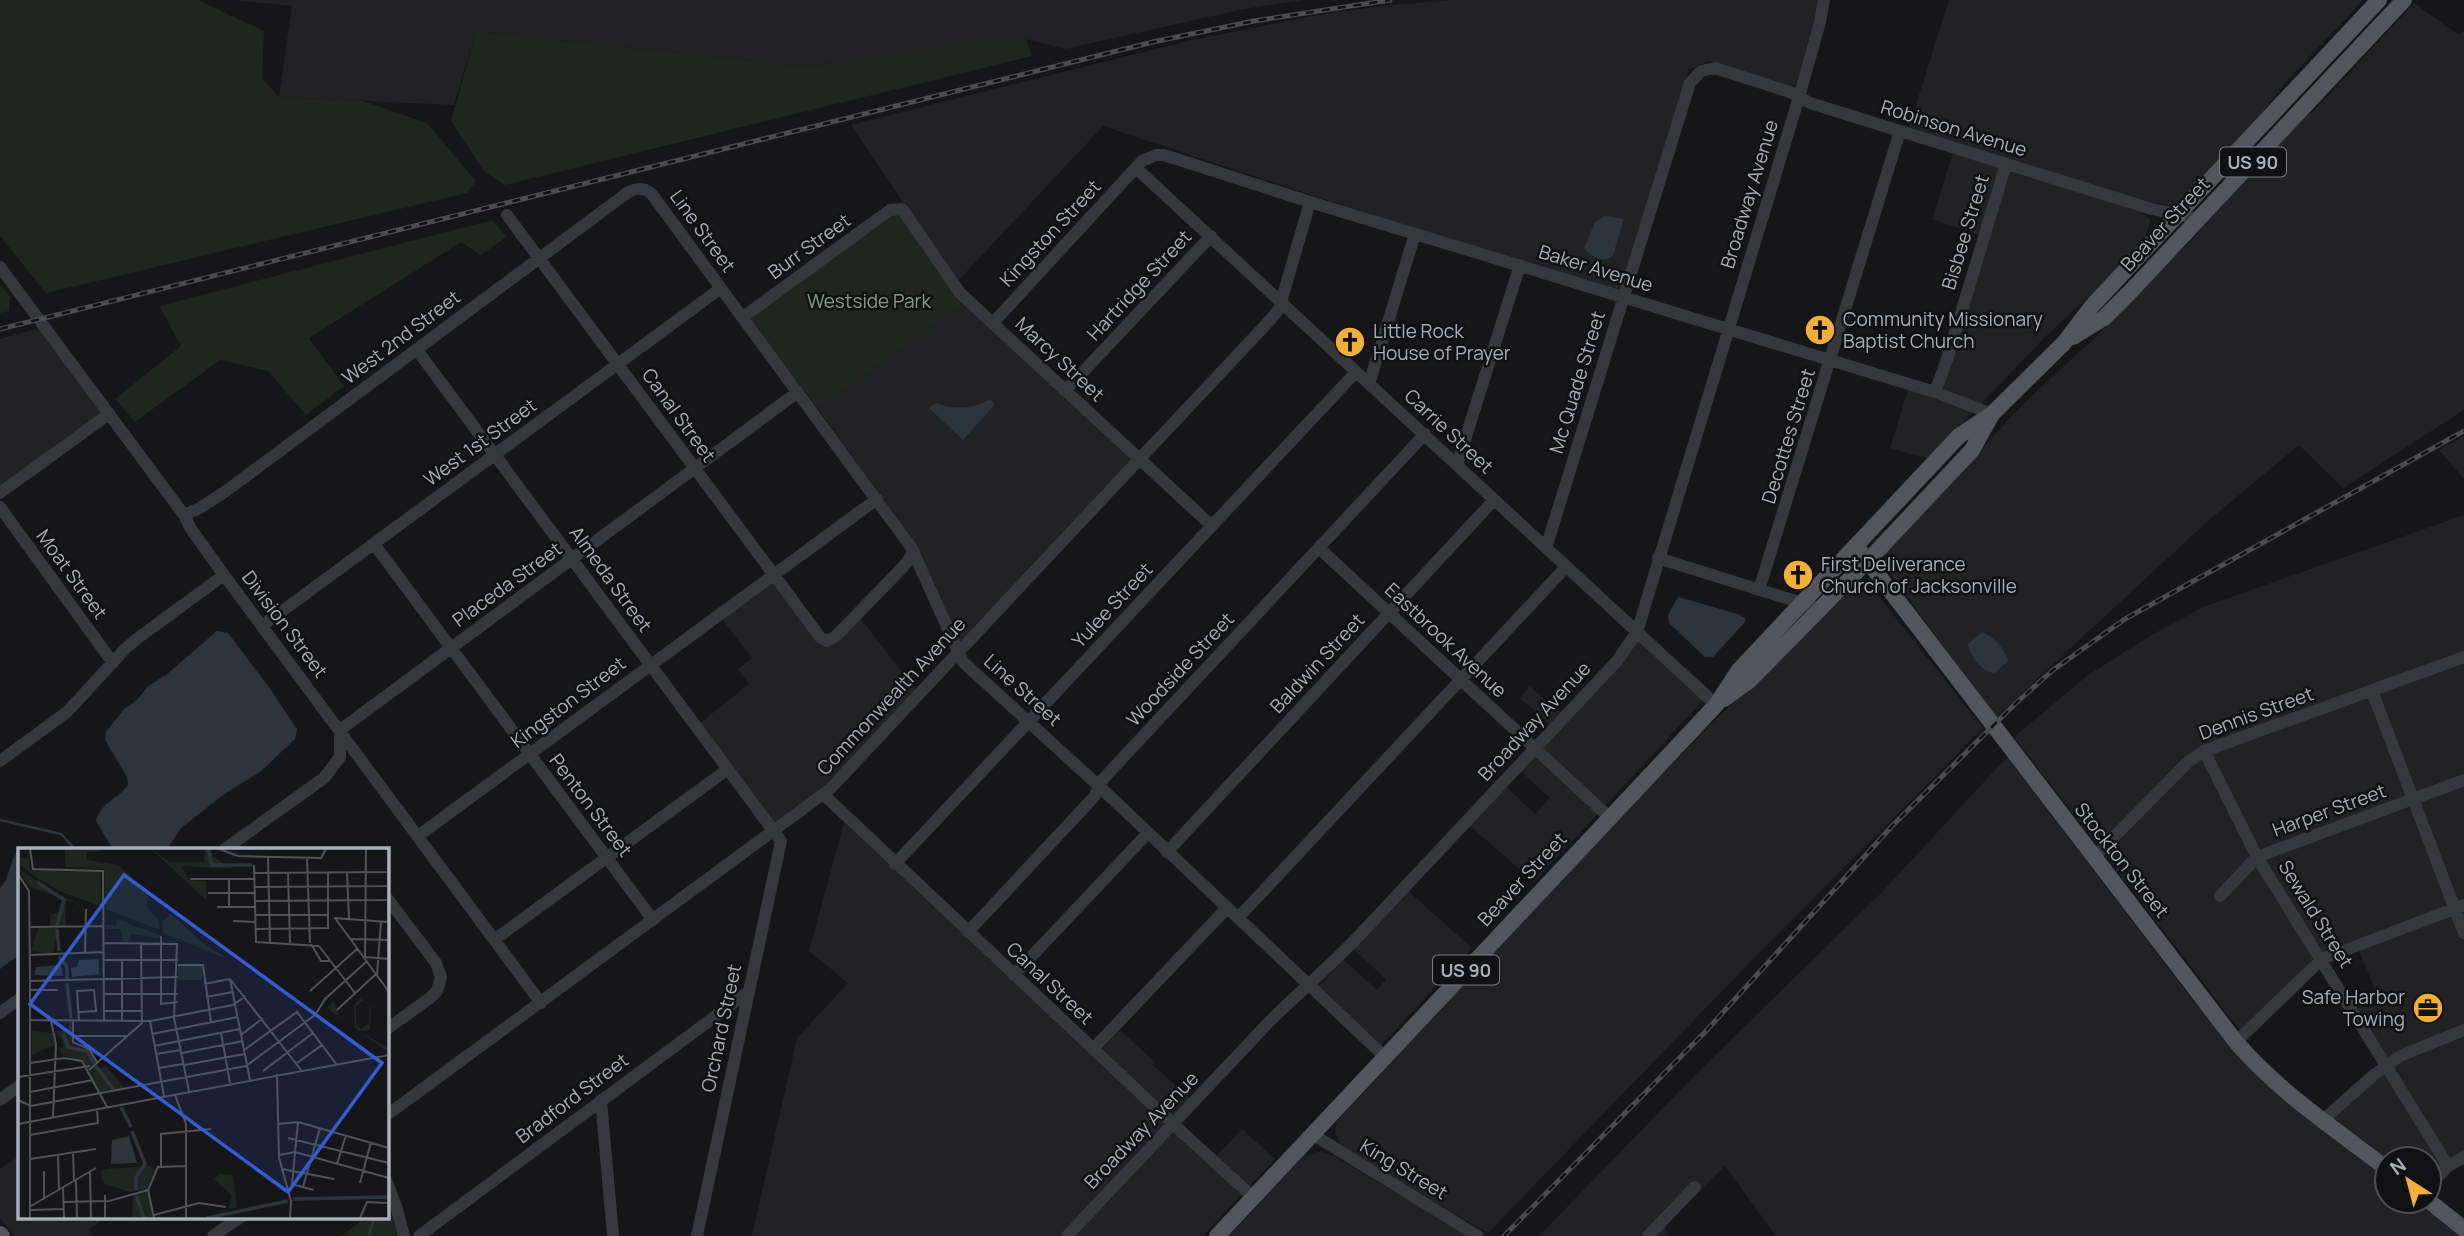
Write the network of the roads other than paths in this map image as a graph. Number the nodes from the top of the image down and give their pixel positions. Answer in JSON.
{"nodes":[{"id":1,"x":1824,"y":0,"type":"edge"},
{"id":2,"x":2379,"y":0,"type":"edge"},
{"id":3,"x":2404,"y":0,"type":"edge"},
{"id":4,"x":1701,"y":71,"type":"joint"},
{"id":5,"x":1799,"y":97,"type":"junction"},
{"id":6,"x":1900,"y":131,"type":"junction"},
{"id":7,"x":2006,"y":164,"type":"junction"},
{"id":8,"x":1136,"y":168,"type":"junction"},
{"id":9,"x":640,"y":188,"type":"joint"},
{"id":10,"x":1310,"y":202,"type":"junction"},
{"id":11,"x":899,"y":208,"type":"joint"},
{"id":12,"x":2179,"y":214,"type":"junction"},
{"id":13,"x":507,"y":215,"type":"dead end"},
{"id":14,"x":2199,"y":219,"type":"junction"},
{"id":15,"x":1415,"y":234,"type":"junction"},
{"id":16,"x":1211,"y":236,"type":"junction"},
{"id":17,"x":539,"y":259,"type":"junction"},
{"id":18,"x":1520,"y":265,"type":"junction"},
{"id":19,"x":0,"y":267,"type":"edge"},
{"id":20,"x":721,"y":288,"type":"junction"},
{"id":21,"x":1624,"y":297,"type":"junction"},
{"id":22,"x":1281,"y":302,"type":"junction"},
{"id":23,"x":743,"y":317,"type":"junction"},
{"id":24,"x":993,"y":323,"type":"junction"},
{"id":25,"x":1728,"y":328,"type":"junction"},
{"id":26,"x":2063,"y":344,"type":"junction"},
{"id":27,"x":417,"y":350,"type":"junction"},
{"id":28,"x":1831,"y":361,"type":"junction"},
{"id":29,"x":618,"y":364,"type":"junction"},
{"id":30,"x":1356,"y":372,"type":"junction"},
{"id":31,"x":1369,"y":384,"type":"junction"},
{"id":32,"x":1065,"y":391,"type":"junction"},
{"id":33,"x":798,"y":392,"type":"junction"},
{"id":34,"x":1936,"y":392,"type":"junction"},
{"id":35,"x":109,"y":414,"type":"junction"},
{"id":36,"x":1992,"y":414,"type":"junction"},
{"id":37,"x":1424,"y":434,"type":"junction"},
{"id":38,"x":495,"y":455,"type":"junction"},
{"id":39,"x":1140,"y":459,"type":"junction"},
{"id":40,"x":1457,"y":465,"type":"junction"},
{"id":41,"x":695,"y":469,"type":"junction"},
{"id":42,"x":0,"y":493,"type":"edge"},
{"id":43,"x":877,"y":499,"type":"junction"},
{"id":44,"x":1494,"y":500,"type":"junction"},
{"id":45,"x":0,"y":508,"type":"edge"},
{"id":46,"x":184,"y":515,"type":"junction"},
{"id":47,"x":1212,"y":526,"type":"junction"},
{"id":48,"x":374,"y":544,"type":"junction"},
{"id":49,"x":1856,"y":546,"type":"junction"},
{"id":50,"x":1319,"y":548,"type":"junction"},
{"id":51,"x":1546,"y":548,"type":"junction"},
{"id":52,"x":914,"y":552,"type":"junction"},
{"id":53,"x":1658,"y":558,"type":"junction"},
{"id":54,"x":573,"y":559,"type":"junction"},
{"id":55,"x":1867,"y":561,"type":"junction"},
{"id":56,"x":1566,"y":567,"type":"junction"},
{"id":57,"x":773,"y":574,"type":"junction"},
{"id":58,"x":224,"y":575,"type":"junction"},
{"id":59,"x":1759,"y":590,"type":"junction"},
{"id":60,"x":1801,"y":604,"type":"junction"},
{"id":61,"x":1821,"y":609,"type":"junction"},
{"id":62,"x":1389,"y":613,"type":"junction"},
{"id":63,"x":262,"y":626,"type":"junction"},
{"id":64,"x":1637,"y":632,"type":"junction"},
{"id":65,"x":451,"y":648,"type":"junction"},
{"id":66,"x":1770,"y":650,"type":"junction"},
{"id":67,"x":959,"y":652,"type":"junction"},
{"id":68,"x":2464,"y":657,"type":"edge"},
{"id":69,"x":113,"y":663,"type":"junction"},
{"id":70,"x":650,"y":665,"type":"junction"},
{"id":71,"x":1461,"y":680,"type":"junction"},
{"id":72,"x":2372,"y":691,"type":"junction"},
{"id":73,"x":1716,"y":705,"type":"junction"},
{"id":74,"x":1029,"y":722,"type":"junction"},
{"id":75,"x":340,"y":730,"type":"junction"},
{"id":76,"x":1534,"y":749,"type":"junction"},
{"id":77,"x":2204,"y":751,"type":"junction"},
{"id":78,"x":530,"y":755,"type":"junction"},
{"id":79,"x":0,"y":761,"type":"edge"},
{"id":80,"x":728,"y":769,"type":"junction"},
{"id":81,"x":2464,"y":780,"type":"edge"},
{"id":82,"x":1100,"y":787,"type":"junction"},
{"id":83,"x":823,"y":794,"type":"junction"},
{"id":84,"x":2413,"y":799,"type":"junction"},
{"id":85,"x":1609,"y":817,"type":"junction"},
{"id":86,"x":774,"y":830,"type":"junction"},
{"id":87,"x":1147,"y":834,"type":"junction"},
{"id":88,"x":418,"y":836,"type":"junction"},
{"id":89,"x":226,"y":848,"type":"edge"},
{"id":90,"x":1167,"y":852,"type":"junction"},
{"id":91,"x":2094,"y":857,"type":"junction"},
{"id":92,"x":2257,"y":857,"type":"junction"},
{"id":93,"x":606,"y":858,"type":"junction"},
{"id":94,"x":895,"y":864,"type":"junction"},
{"id":95,"x":2220,"y":896,"type":"dead end"},
{"id":96,"x":388,"y":899,"type":"edge"},
{"id":97,"x":2459,"y":907,"type":"edge"},
{"id":98,"x":1227,"y":908,"type":"junction"},
{"id":99,"x":1238,"y":918,"type":"junction"},
{"id":100,"x":653,"y":920,"type":"junction"},
{"id":101,"x":968,"y":932,"type":"junction"},
{"id":102,"x":2464,"y":933,"type":"edge"},
{"id":103,"x":494,"y":940,"type":"junction"},
{"id":104,"x":2322,"y":959,"type":"junction"},
{"id":105,"x":1014,"y":975,"type":"junction"},
{"id":106,"x":1309,"y":984,"type":"junction"},
{"id":107,"x":748,"y":992,"type":"junction"},
{"id":108,"x":18,"y":1000,"type":"edge"},
{"id":109,"x":541,"y":1003,"type":"junction"},
{"id":110,"x":0,"y":1013,"type":"edge"},
{"id":111,"x":388,"y":1028,"type":"edge"},
{"id":112,"x":2464,"y":1030,"type":"edge"},
{"id":113,"x":2236,"y":1042,"type":"junction"},
{"id":114,"x":1093,"y":1049,"type":"junction"},
{"id":115,"x":1385,"y":1057,"type":"junction"},
{"id":116,"x":2385,"y":1065,"type":"junction"},
{"id":117,"x":18,"y":1087,"type":"edge"},
{"id":118,"x":0,"y":1100,"type":"edge"},
{"id":119,"x":601,"y":1100,"type":"junction"},
{"id":120,"x":388,"y":1114,"type":"edge"},
{"id":121,"x":2323,"y":1120,"type":"junction"},
{"id":122,"x":1173,"y":1124,"type":"junction"},
{"id":123,"x":1312,"y":1134,"type":"junction"},
{"id":124,"x":2464,"y":1157,"type":"edge"},
{"id":125,"x":2373,"y":1158,"type":"edge"},
{"id":126,"x":2448,"y":1166,"type":"junction"},
{"id":127,"x":2443,"y":1171,"type":"edge"},
{"id":128,"x":388,"y":1184,"type":"edge"},
{"id":129,"x":1695,"y":1187,"type":"dead end"},
{"id":130,"x":1253,"y":1197,"type":"junction"},
{"id":131,"x":2443,"y":1212,"type":"edge"},
{"id":132,"x":240,"y":1218,"type":"edge"},
{"id":133,"x":2464,"y":1229,"type":"edge"},
{"id":134,"x":214,"y":1236,"type":"edge"},
{"id":135,"x":404,"y":1236,"type":"edge"},
{"id":136,"x":419,"y":1236,"type":"edge"},
{"id":137,"x":612,"y":1236,"type":"edge"},
{"id":138,"x":697,"y":1236,"type":"edge"},
{"id":139,"x":1067,"y":1236,"type":"edge"},
{"id":140,"x":1217,"y":1236,"type":"edge"},
{"id":141,"x":1478,"y":1236,"type":"edge"},
{"id":142,"x":1648,"y":1236,"type":"edge"}],
"edges":[{"from":1,"to":5,"type":"street"},
{"from":2,"to":12,"type":"main road","name":"Beaver Street","number":"US 90"},
{"from":3,"to":14,"type":"main road","name":"Beaver Street","number":"US 90"},
{"from":4,"to":5,"type":"street","name":"Robinson Avenue"},
{"from":4,"to":21,"type":"street","name":"Mc Quade Street"},
{"from":5,"to":6,"type":"street","name":"Robinson Avenue"},
{"from":5,"to":25,"type":"street","name":"Broadway Avenue"},
{"from":6,"to":7,"type":"street","name":"Robinson Avenue"},
{"from":6,"to":28,"type":"street","name":"Decottes Street"},
{"from":7,"to":12,"type":"street","name":"Robinson Avenue"},
{"from":7,"to":34,"type":"street","name":"Bisbee Street"},
{"from":8,"to":10,"type":"street","name":"Baker Avenue"},
{"from":8,"to":16,"type":"street","name":"Carrie Street"},
{"from":8,"to":24,"type":"street","name":"Kingston Street"},
{"from":9,"to":17,"type":"street","name":"West 2nd Street"},
{"from":9,"to":20,"type":"street","name":"Line Street"},
{"from":10,"to":15,"type":"street","name":"Baker Avenue"},
{"from":10,"to":22,"type":"street","name":"Commonwealth Avenue"},
{"from":11,"to":23,"type":"street","name":"Burr Street"},
{"from":11,"to":24,"type":"street","name":"Marcy Street"},
{"from":12,"to":14,"type":"street","name":"Robinson Avenue"},
{"from":12,"to":26,"type":"main road","name":"Beaver Street","number":"US 90"},
{"from":13,"to":17,"type":"street","name":"Canal Street"},
{"from":14,"to":26,"type":"main road","name":"Beaver Street","number":"US 90"},
{"from":15,"to":18,"type":"street","name":"Baker Avenue"},
{"from":15,"to":31,"type":"street"},
{"from":16,"to":22,"type":"street","name":"Carrie Street"},
{"from":16,"to":32,"type":"street","name":"Hartridge Street"},
{"from":17,"to":27,"type":"street","name":"West 2nd Street"},
{"from":17,"to":29,"type":"street","name":"Canal Street"},
{"from":18,"to":21,"type":"street","name":"Baker Avenue"},
{"from":18,"to":40,"type":"street"},
{"from":19,"to":35,"type":"street","name":"Division Street"},
{"from":20,"to":23,"type":"street","name":"Line Street"},
{"from":20,"to":29,"type":"street","name":"West 1st Street"},
{"from":21,"to":25,"type":"street","name":"Baker Avenue"},
{"from":21,"to":51,"type":"street","name":"Mc Quade Street"},
{"from":22,"to":30,"type":"street","name":"Carrie Street"},
{"from":22,"to":39,"type":"street","name":"Commonwealth Avenue"},
{"from":23,"to":33,"type":"street","name":"Line Street"},
{"from":24,"to":32,"type":"street","name":"Marcy Street"},
{"from":25,"to":28,"type":"street","name":"Baker Avenue"},
{"from":25,"to":53,"type":"street","name":"Broadway Avenue"},
{"from":26,"to":36,"type":"main road","name":"Beaver Street","number":"US 90"},
{"from":27,"to":38,"type":"street","name":"Almeda Street"},
{"from":27,"to":46,"type":"street","name":"West 2nd Street"},
{"from":28,"to":34,"type":"street","name":"Baker Avenue"},
{"from":28,"to":59,"type":"street","name":"Decottes Street"},
{"from":29,"to":38,"type":"street","name":"West 1st Street"},
{"from":29,"to":41,"type":"street","name":"Canal Street"},
{"from":30,"to":31,"type":"street","name":"Carrie Street"},
{"from":30,"to":47,"type":"street","name":"Yulee Street"},
{"from":31,"to":37,"type":"street","name":"Carrie Street"},
{"from":32,"to":39,"type":"street","name":"Marcy Street"},
{"from":33,"to":41,"type":"street","name":"Placeda Street"},
{"from":33,"to":43,"type":"street","name":"Line Street"},
{"from":34,"to":36,"type":"street","name":"Baker Avenue"},
{"from":35,"to":42,"type":"street"},
{"from":35,"to":46,"type":"street","name":"Division Street"},
{"from":36,"to":49,"type":"main road","name":"Beaver Street","number":"US 90"},
{"from":36,"to":55,"type":"main road","name":"Beaver Street","number":"US 90"},
{"from":37,"to":40,"type":"street","name":"Carrie Street"},
{"from":37,"to":50,"type":"street","name":"Woodside Street"},
{"from":38,"to":48,"type":"street","name":"West 1st Street"},
{"from":38,"to":54,"type":"street","name":"Almeda Street"},
{"from":39,"to":47,"type":"street","name":"Marcy Street"},
{"from":39,"to":67,"type":"street","name":"Commonwealth Avenue"},
{"from":40,"to":44,"type":"street","name":"Carrie Street"},
{"from":41,"to":54,"type":"street","name":"Placeda Street"},
{"from":41,"to":57,"type":"street","name":"Canal Street"},
{"from":43,"to":52,"type":"street","name":"Line Street"},
{"from":43,"to":57,"type":"street","name":"Kingston Street"},
{"from":44,"to":51,"type":"street","name":"Carrie Street"},
{"from":44,"to":62,"type":"street","name":"Baldwin Street"},
{"from":45,"to":69,"type":"street","name":"Moat Street"},
{"from":46,"to":58,"type":"street","name":"Division Street"},
{"from":47,"to":74,"type":"street","name":"Yulee Street"},
{"from":48,"to":63,"type":"street","name":"West 1st Street"},
{"from":48,"to":65,"type":"street","name":"Penton Street"},
{"from":49,"to":55,"type":"main road","name":"Stockton Street"},
{"from":49,"to":60,"type":"main road","name":"Beaver Street","number":"US 90"},
{"from":50,"to":62,"type":"street","name":"Eastbrook Avenue"},
{"from":50,"to":82,"type":"street","name":"Woodside Street"},
{"from":51,"to":56,"type":"street","name":"Carrie Street"},
{"from":52,"to":57,"type":"street","name":"Canal Street"},
{"from":52,"to":67,"type":"street","name":"Line Street"},
{"from":53,"to":59,"type":"street"},
{"from":53,"to":64,"type":"street","name":"Broadway Avenue"},
{"from":54,"to":65,"type":"street","name":"Placeda Street"},
{"from":54,"to":70,"type":"street","name":"Almeda Street"},
{"from":55,"to":61,"type":"main road","name":"Beaver Street","number":"US 90"},
{"from":55,"to":91,"type":"main road","name":"Stockton Street"},
{"from":56,"to":64,"type":"street","name":"Carrie Street"},
{"from":56,"to":71,"type":"street"},
{"from":57,"to":70,"type":"street","name":"Kingston Street"},
{"from":58,"to":63,"type":"street","name":"Division Street"},
{"from":58,"to":69,"type":"street"},
{"from":59,"to":60,"type":"street"},
{"from":60,"to":61,"type":"street"},
{"from":60,"to":66,"type":"main road","name":"Beaver Street","number":"US 90"},
{"from":61,"to":66,"type":"main road","name":"Beaver Street","number":"US 90"},
{"from":62,"to":71,"type":"street","name":"Eastbrook Avenue"},
{"from":62,"to":90,"type":"street","name":"Baldwin Street"},
{"from":63,"to":75,"type":"street","name":"Division Street"},
{"from":64,"to":73,"type":"street","name":"Carrie Street"},
{"from":64,"to":76,"type":"street","name":"Broadway Avenue"},
{"from":65,"to":75,"type":"street","name":"Placeda Street"},
{"from":65,"to":78,"type":"street","name":"Penton Street"},
{"from":66,"to":73,"type":"main road","name":"Beaver Street","number":"US 90"},
{"from":67,"to":74,"type":"street","name":"Line Street"},
{"from":67,"to":83,"type":"street","name":"Commonwealth Avenue"},
{"from":68,"to":72,"type":"street","name":"Dennis Street"},
{"from":69,"to":79,"type":"street"},
{"from":70,"to":78,"type":"street","name":"Kingston Street"},
{"from":70,"to":80,"type":"street","name":"Almeda Street"},
{"from":71,"to":76,"type":"street","name":"Eastbrook Avenue"},
{"from":71,"to":99,"type":"street"},
{"from":72,"to":77,"type":"street","name":"Dennis Street"},
{"from":72,"to":84,"type":"street"},
{"from":73,"to":85,"type":"main road","name":"Beaver Street","number":"US 90"},
{"from":74,"to":82,"type":"street","name":"Line Street"},
{"from":74,"to":94,"type":"street","name":"Yulee Street"},
{"from":75,"to":88,"type":"street","name":"Division Street"},
{"from":75,"to":89,"type":"street"},
{"from":76,"to":85,"type":"street","name":"Eastbrook Avenue"},
{"from":76,"to":106,"type":"street","name":"Broadway Avenue"},
{"from":77,"to":91,"type":"street","name":"Dennis Street"},
{"from":77,"to":92,"type":"street","name":"Sewald Street"},
{"from":78,"to":88,"type":"street","name":"Kingston Street"},
{"from":78,"to":93,"type":"street","name":"Penton Street"},
{"from":80,"to":86,"type":"street","name":"Almeda Street"},
{"from":80,"to":93,"type":"street"},
{"from":81,"to":84,"type":"street","name":"Harper Street"},
{"from":82,"to":87,"type":"street","name":"Line Street"},
{"from":82,"to":101,"type":"street","name":"Woodside Street"},
{"from":83,"to":86,"type":"street","name":"Commonwealth Avenue"},
{"from":83,"to":94,"type":"street","name":"Canal Street"},
{"from":84,"to":92,"type":"street","name":"Harper Street"},
{"from":84,"to":97,"type":"street"},
{"from":85,"to":115,"type":"main road","name":"Beaver Street","number":"US 90"},
{"from":86,"to":100,"type":"street","name":"Commonwealth Avenue"},
{"from":86,"to":107,"type":"street","name":"Orchard Street"},
{"from":87,"to":90,"type":"street","name":"Line Street"},
{"from":87,"to":105,"type":"street"},
{"from":88,"to":103,"type":"street","name":"Division Street"},
{"from":90,"to":98,"type":"street","name":"Line Street"},
{"from":91,"to":113,"type":"main road","name":"Stockton Street"},
{"from":92,"to":95,"type":"street","name":"Harper Street"},
{"from":92,"to":104,"type":"street","name":"Sewald Street"},
{"from":93,"to":100,"type":"street","name":"Penton Street"},
{"from":93,"to":103,"type":"street"},
{"from":94,"to":101,"type":"street","name":"Canal Street"},
{"from":96,"to":111,"type":"street"},
{"from":97,"to":102,"type":"street"},
{"from":97,"to":104,"type":"street"},
{"from":98,"to":99,"type":"street","name":"Line Street"},
{"from":98,"to":114,"type":"street"},
{"from":99,"to":106,"type":"street","name":"Line Street"},
{"from":100,"to":109,"type":"street","name":"Commonwealth Avenue"},
{"from":101,"to":105,"type":"street","name":"Canal Street"},
{"from":103,"to":109,"type":"street","name":"Division Street"},
{"from":104,"to":113,"type":"street"},
{"from":104,"to":116,"type":"street","name":"Sewald Street"},
{"from":105,"to":114,"type":"street","name":"Canal Street"},
{"from":106,"to":115,"type":"street","name":"Line Street"},
{"from":106,"to":122,"type":"street","name":"Broadway Avenue"},
{"from":107,"to":119,"type":"street","name":"Bradford Street"},
{"from":107,"to":138,"type":"street","name":"Orchard Street"},
{"from":108,"to":110,"type":"street"},
{"from":109,"to":120,"type":"street","name":"Commonwealth Avenue"},
{"from":112,"to":116,"type":"street"},
{"from":113,"to":121,"type":"main road","name":"Stockton Street"},
{"from":114,"to":122,"type":"street","name":"Canal Street"},
{"from":115,"to":123,"type":"main road","name":"Beaver Street","number":"US 90"},
{"from":116,"to":121,"type":"street"},
{"from":116,"to":126,"type":"street","name":"Sewald Street"},
{"from":117,"to":118,"type":"street"},
{"from":119,"to":136,"type":"street","name":"Bradford Street"},
{"from":119,"to":137,"type":"street"},
{"from":121,"to":125,"type":"main road","name":"Stockton Street"},
{"from":122,"to":130,"type":"street","name":"Canal Street"},
{"from":122,"to":139,"type":"street","name":"Broadway Avenue"},
{"from":123,"to":130,"type":"main road","name":"Beaver Street","number":"US 90"},
{"from":123,"to":141,"type":"street","name":"King Street"},
{"from":124,"to":126,"type":"street"},
{"from":126,"to":127,"type":"street"},
{"from":128,"to":135,"type":"street"},
{"from":129,"to":142,"type":"street"},
{"from":130,"to":140,"type":"main road","name":"Beaver Street","number":"US 90"},
{"from":131,"to":133,"type":"main road"},
{"from":132,"to":134,"type":"street"}]}
